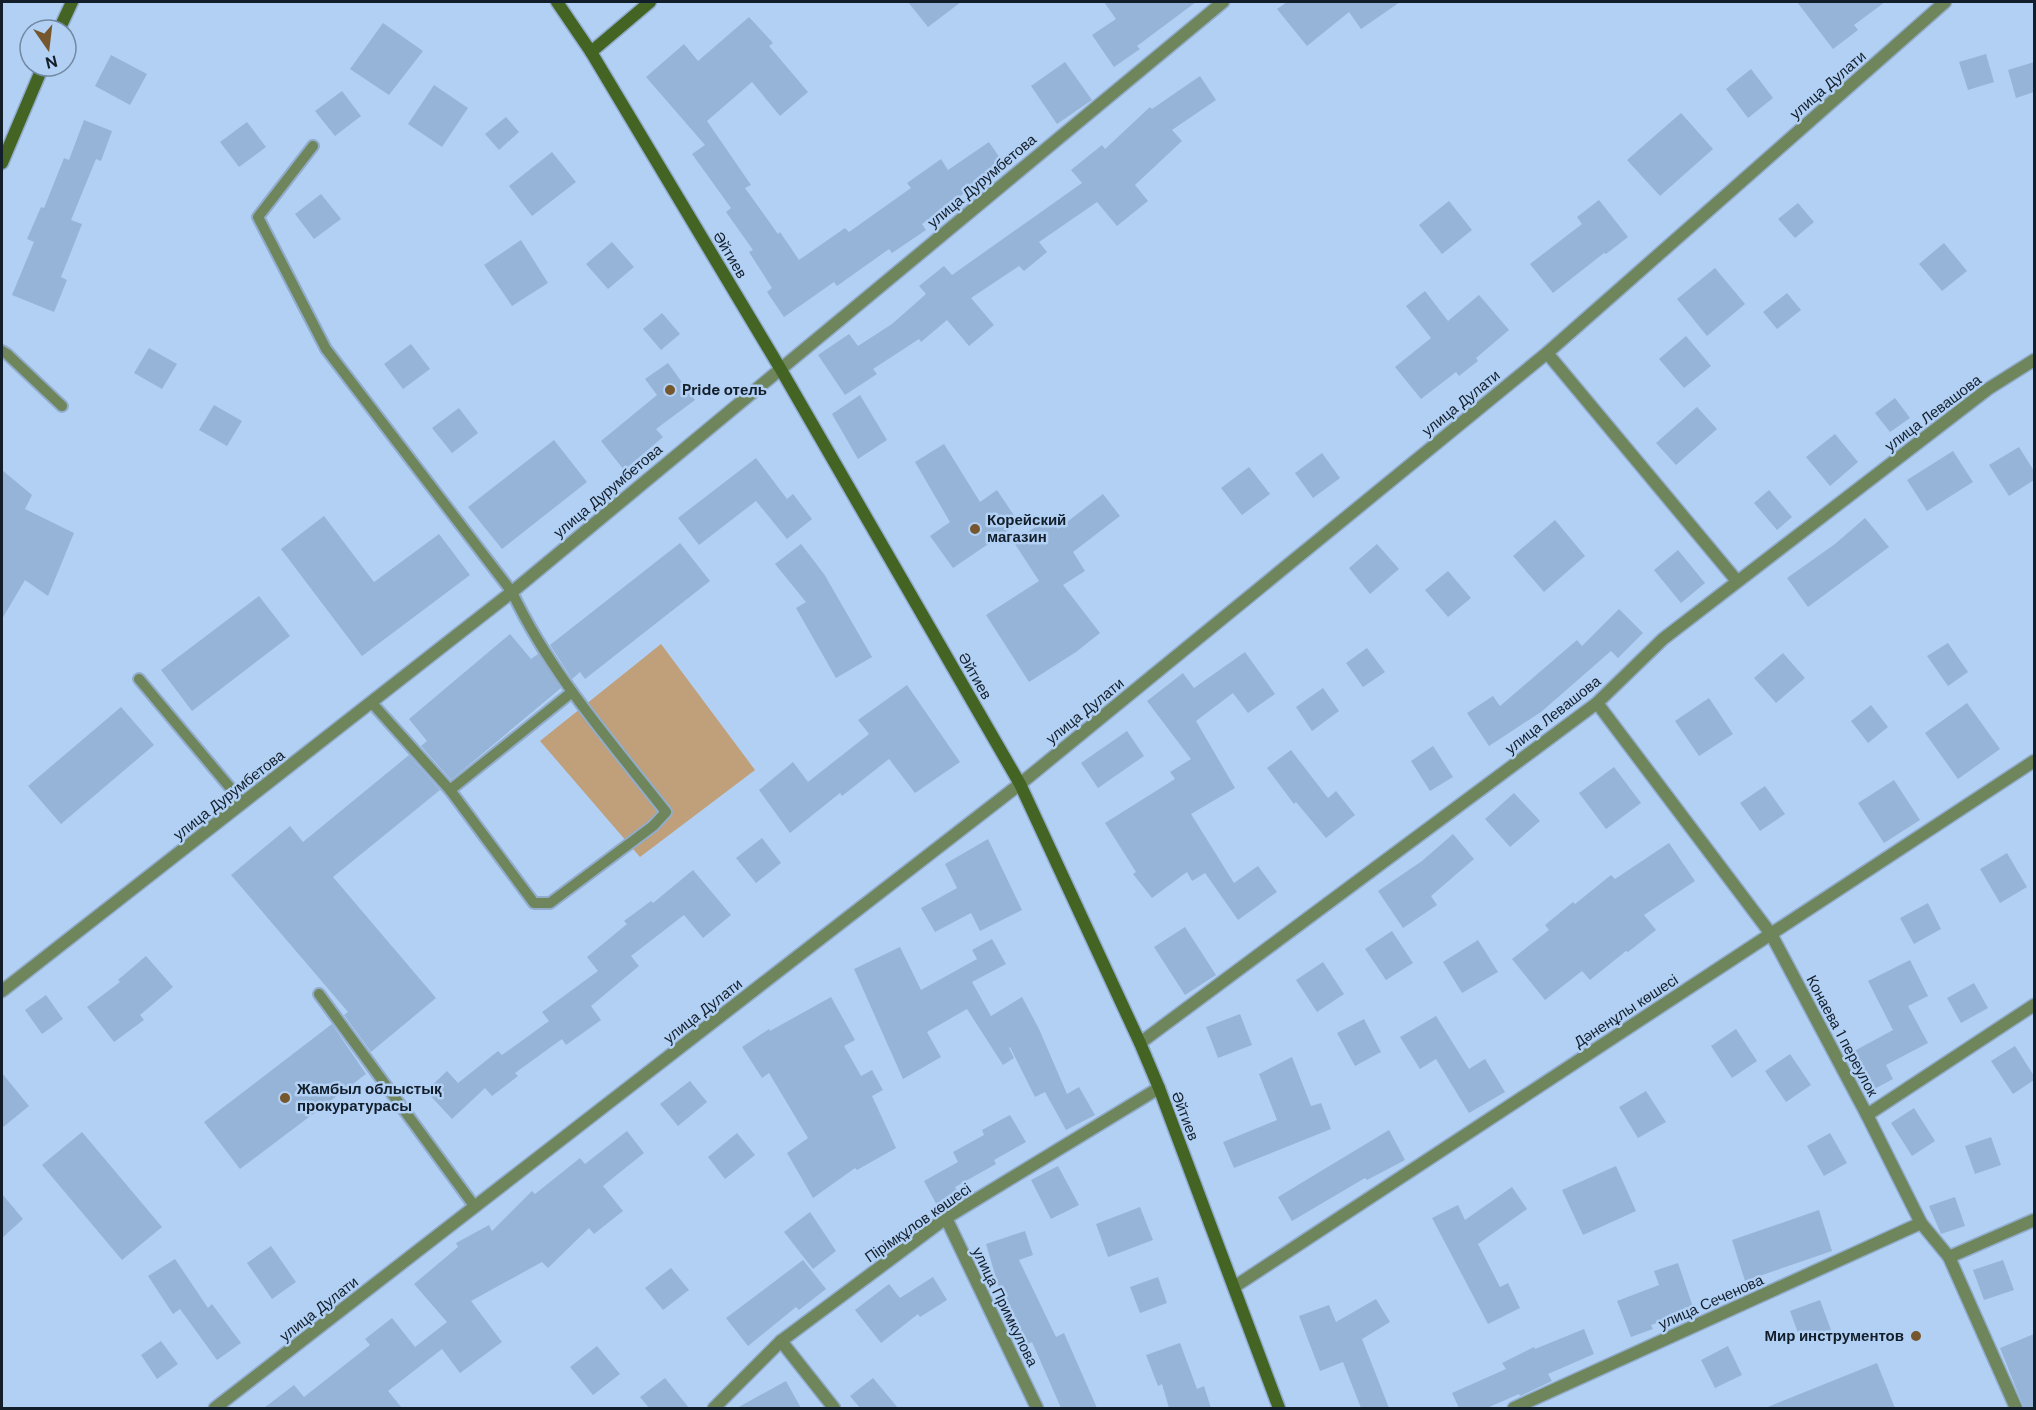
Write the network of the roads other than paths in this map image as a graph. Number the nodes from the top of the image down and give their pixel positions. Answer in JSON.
{"nodes":[{"id":1,"x":72,"y":2,"type":"edge"},
{"id":2,"x":557,"y":2,"type":"edge"},
{"id":3,"x":650,"y":2,"type":"edge"},
{"id":4,"x":1223,"y":2,"type":"edge"},
{"id":5,"x":1945,"y":2,"type":"edge"},
{"id":6,"x":65,"y":18,"type":"edge"},
{"id":7,"x":591,"y":52,"type":"junction"},
{"id":8,"x":39,"y":78,"type":"edge"},
{"id":9,"x":313,"y":146,"type":"dead end"},
{"id":10,"x":2,"y":163,"type":"edge"},
{"id":11,"x":2,"y":351,"type":"edge"},
{"id":12,"x":1546,"y":353,"type":"junction"},
{"id":13,"x":2034,"y":360,"type":"edge"},
{"id":14,"x":780,"y":368,"type":"junction"},
{"id":15,"x":62,"y":406,"type":"dead end"},
{"id":16,"x":1737,"y":581,"type":"junction"},
{"id":17,"x":512,"y":592,"type":"junction"},
{"id":18,"x":139,"y":679,"type":"dead end"},
{"id":19,"x":572,"y":692,"type":"junction"},
{"id":20,"x":371,"y":702,"type":"junction"},
{"id":21,"x":1597,"y":703,"type":"junction"},
{"id":22,"x":2034,"y":761,"type":"edge"},
{"id":23,"x":1020,"y":784,"type":"junction"},
{"id":24,"x":450,"y":790,"type":"junction"},
{"id":25,"x":243,"y":802,"type":"junction"},
{"id":26,"x":1771,"y":934,"type":"junction"},
{"id":27,"x":2,"y":991,"type":"edge"},
{"id":28,"x":319,"y":994,"type":"dead end"},
{"id":29,"x":2034,"y":1005,"type":"edge"},
{"id":30,"x":1140,"y":1044,"type":"junction"},
{"id":31,"x":1159,"y":1088,"type":"junction"},
{"id":32,"x":1867,"y":1115,"type":"junction"},
{"id":33,"x":475,"y":1207,"type":"junction"},
{"id":34,"x":946,"y":1218,"type":"junction"},
{"id":35,"x":2034,"y":1220,"type":"edge"},
{"id":36,"x":1921,"y":1223,"type":"junction"},
{"id":37,"x":1948,"y":1257,"type":"junction"},
{"id":38,"x":1234,"y":1287,"type":"junction"},
{"id":39,"x":781,"y":1341,"type":"junction"},
{"id":40,"x":215,"y":1408,"type":"edge"},
{"id":41,"x":714,"y":1408,"type":"edge"},
{"id":42,"x":834,"y":1408,"type":"edge"},
{"id":43,"x":1037,"y":1408,"type":"edge"},
{"id":44,"x":1279,"y":1408,"type":"edge"},
{"id":45,"x":1514,"y":1408,"type":"edge"},
{"id":46,"x":2016,"y":1408,"type":"edge"}],
"edges":[{"from":1,"to":6,"type":"street"},
{"from":2,"to":7,"type":"street","name":"Әйтиев"},
{"from":3,"to":7,"type":"street"},
{"from":4,"to":14,"type":"street","name":"улица Дурумбетова"},
{"from":5,"to":12,"type":"street","name":"улица Дулати"},
{"from":7,"to":14,"type":"street","name":"Әйтиев"},
{"from":8,"to":10,"type":"street"},
{"from":9,"to":17,"type":"lane"},
{"from":11,"to":15,"type":"lane"},
{"from":12,"to":16,"type":"street"},
{"from":12,"to":23,"type":"street","name":"улица Дулати"},
{"from":13,"to":16,"type":"street","name":"улица Левашова"},
{"from":14,"to":17,"type":"street","name":"улица Дурумбетова"},
{"from":14,"to":23,"type":"street","name":"Әйтиев"},
{"from":16,"to":21,"type":"street","name":"улица Левашова"},
{"from":17,"to":19,"type":"lane"},
{"from":17,"to":20,"type":"street","name":"улица Дурумбетова"},
{"from":18,"to":25,"type":"lane"},
{"from":19,"to":24,"type":"lane"},
{"from":19,"to":24,"type":"lane"},
{"from":20,"to":24,"type":"lane"},
{"from":20,"to":25,"type":"street","name":"улица Дурумбетова"},
{"from":21,"to":26,"type":"street","name":"Конаева 1 переулок"},
{"from":21,"to":30,"type":"street","name":"улица Левашова"},
{"from":22,"to":26,"type":"street","name":"Дәненұлы көшесі"},
{"from":23,"to":30,"type":"street","name":"Әйтиев"},
{"from":23,"to":33,"type":"street","name":"улица Дулати"},
{"from":25,"to":27,"type":"street","name":"улица Дурумбетова"},
{"from":26,"to":32,"type":"street","name":"Конаева 1 переулок"},
{"from":26,"to":38,"type":"street","name":"Дәненұлы көшесі"},
{"from":28,"to":33,"type":"lane"},
{"from":29,"to":32,"type":"street"},
{"from":30,"to":31,"type":"street","name":"Әйтиев"},
{"from":31,"to":34,"type":"street","name":"Пірімқұлов көшесі"},
{"from":31,"to":38,"type":"street","name":"Әйтиев"},
{"from":32,"to":36,"type":"street","name":"Конаева 1 переулок"},
{"from":33,"to":40,"type":"street","name":"улица Дулати"},
{"from":34,"to":39,"type":"street","name":"Пірімқұлов көшесі"},
{"from":34,"to":43,"type":"street","name":"улица Примкулова"},
{"from":35,"to":37,"type":"street"},
{"from":36,"to":37,"type":"street","name":"Конаева 1 переулок"},
{"from":36,"to":45,"type":"street","name":"улица Сеченова"},
{"from":37,"to":46,"type":"street","name":"Конаева 1 переулок"},
{"from":38,"to":44,"type":"street","name":"Әйтиев"},
{"from":39,"to":41,"type":"street","name":"Пірімқұлов көшесі"},
{"from":39,"to":42,"type":"street"}]}
